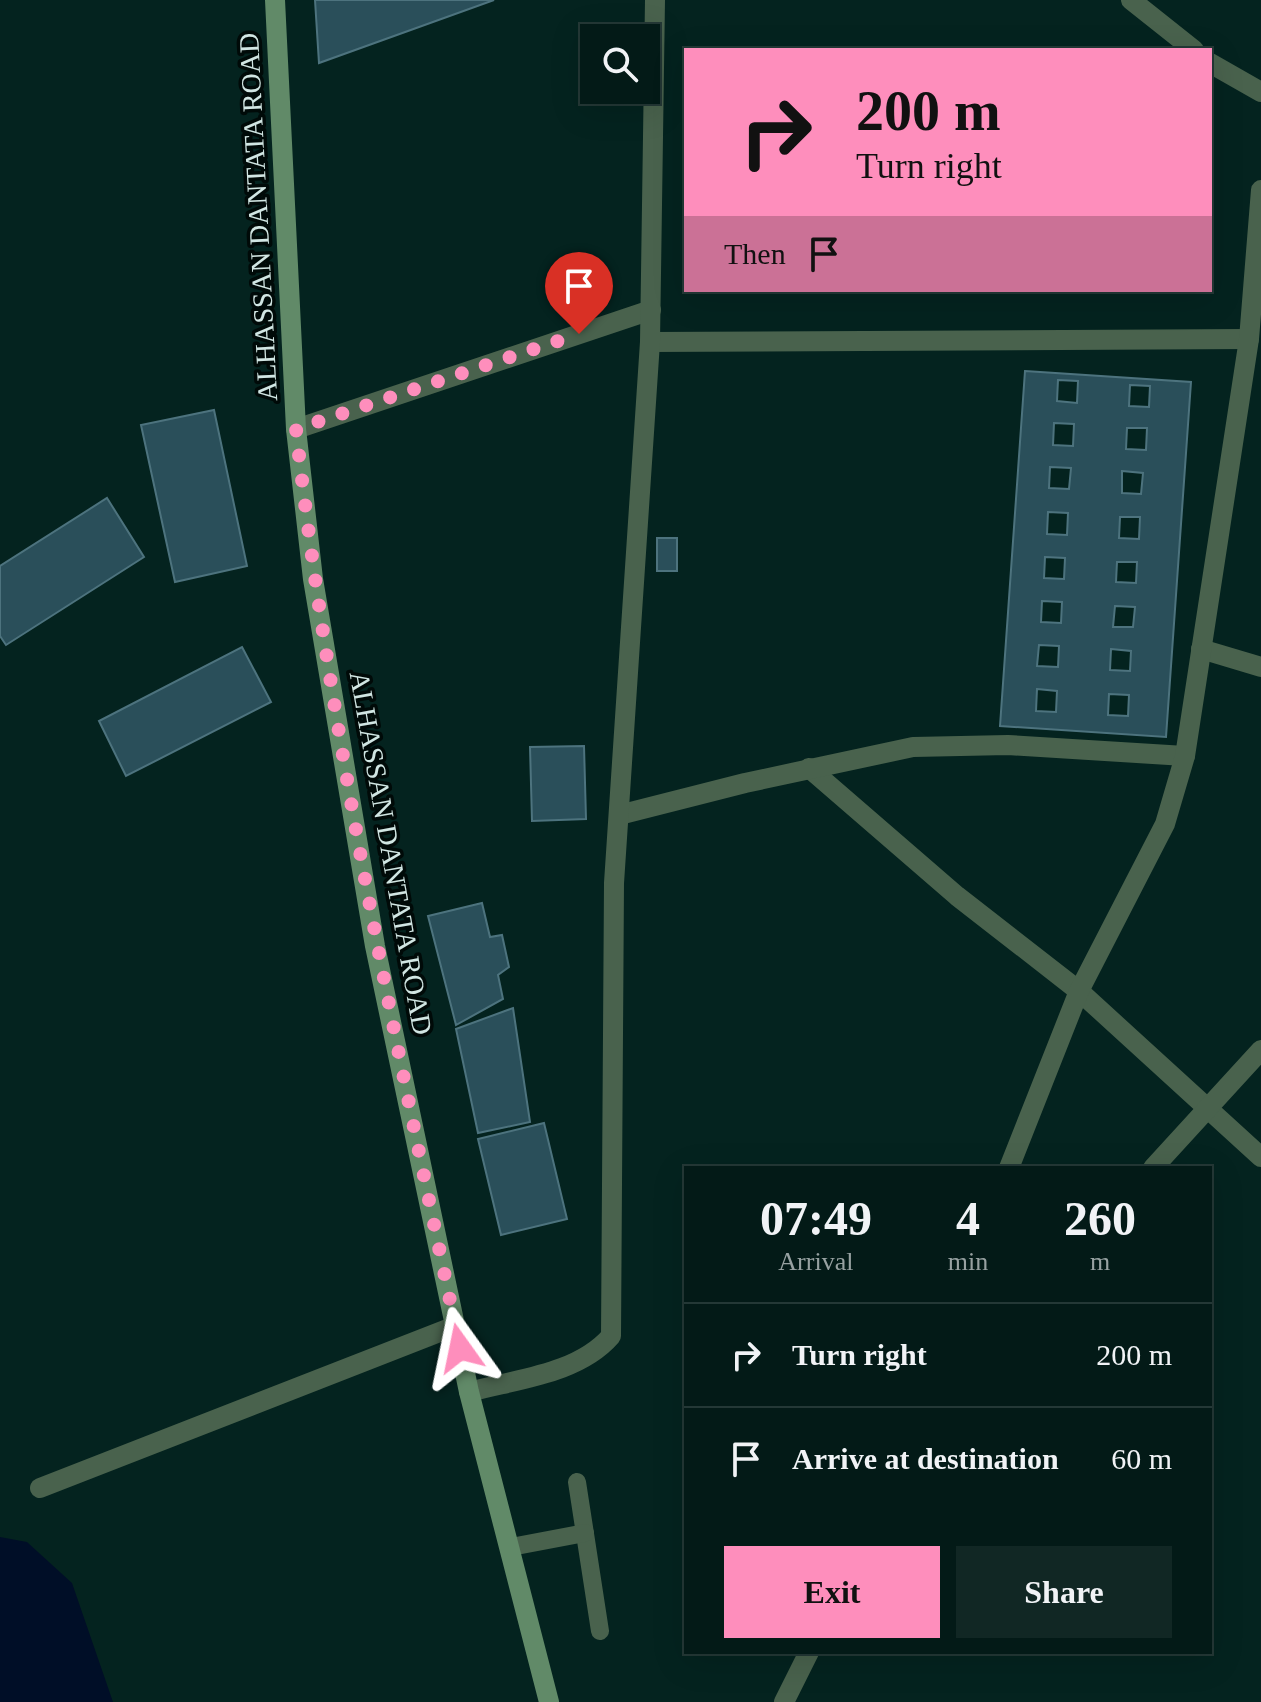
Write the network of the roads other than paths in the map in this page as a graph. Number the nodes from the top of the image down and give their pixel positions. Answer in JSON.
{"nodes":[{"id":1,"x":275,"y":0,"type":"edge"},
{"id":2,"x":655,"y":0,"type":"edge"},
{"id":3,"x":1131,"y":0,"type":"edge"},
{"id":4,"x":1191,"y":48,"type":"edge"},
{"id":5,"x":1212,"y":64,"type":"edge"},
{"id":6,"x":1261,"y":92,"type":"edge"},
{"id":7,"x":1261,"y":190,"type":"edge"},
{"id":8,"x":651,"y":310,"type":"junction"},
{"id":9,"x":1249,"y":339,"type":"junction"},
{"id":10,"x":650,"y":342,"type":"junction"},
{"id":11,"x":296,"y":429,"type":"junction"},
{"id":12,"x":1201,"y":649,"type":"junction"},
{"id":13,"x":1261,"y":667,"type":"edge"},
{"id":14,"x":1185,"y":756,"type":"junction"},
{"id":15,"x":809,"y":768,"type":"junction"},
{"id":16,"x":619,"y":815,"type":"junction"},
{"id":17,"x":1079,"y":991,"type":"junction"},
{"id":18,"x":1261,"y":1050,"type":"edge"},
{"id":19,"x":1206,"y":1107,"type":"junction"},
{"id":20,"x":1261,"y":1157,"type":"edge"},
{"id":21,"x":1010,"y":1166,"type":"edge"},
{"id":22,"x":1155,"y":1166,"type":"edge"},
{"id":23,"x":455,"y":1326,"type":"junction"},
{"id":24,"x":469,"y":1392,"type":"junction"},
{"id":25,"x":577,"y":1482,"type":"dead end"},
{"id":26,"x":40,"y":1488,"type":"dead end"},
{"id":27,"x":585,"y":1533,"type":"junction"},
{"id":28,"x":511,"y":1547,"type":"junction"},
{"id":29,"x":600,"y":1631,"type":"dead end"},
{"id":30,"x":808,"y":1654,"type":"edge"},
{"id":31,"x":549,"y":1702,"type":"edge"},
{"id":32,"x":784,"y":1702,"type":"edge"}],
"edges":[{"from":1,"to":11,"type":"street","name":"ALHASSAN DANTATA ROAD"},
{"from":2,"to":8,"type":"street"},
{"from":3,"to":4,"type":"street"},
{"from":5,"to":6,"type":"street"},
{"from":7,"to":9,"type":"street"},
{"from":8,"to":10,"type":"street"},
{"from":8,"to":11,"type":"street"},
{"from":9,"to":10,"type":"street"},
{"from":9,"to":12,"type":"street"},
{"from":10,"to":16,"type":"street"},
{"from":11,"to":23,"type":"street","name":"ALHASSAN DANTATA ROAD"},
{"from":12,"to":13,"type":"street"},
{"from":12,"to":14,"type":"street"},
{"from":14,"to":15,"type":"street"},
{"from":14,"to":17,"type":"street"},
{"from":15,"to":16,"type":"street"},
{"from":15,"to":17,"type":"street"},
{"from":16,"to":24,"type":"street"},
{"from":17,"to":19,"type":"street"},
{"from":17,"to":21,"type":"street"},
{"from":18,"to":19,"type":"street"},
{"from":19,"to":20,"type":"street"},
{"from":19,"to":22,"type":"street"},
{"from":23,"to":24,"type":"street","name":"ALHASSAN DANTATA ROAD"},
{"from":23,"to":26,"type":"street"},
{"from":24,"to":28,"type":"street","name":"ALHASSAN DANTATA ROAD"},
{"from":25,"to":27,"type":"lane"},
{"from":27,"to":28,"type":"lane"},
{"from":27,"to":29,"type":"lane"},
{"from":28,"to":31,"type":"street","name":"ALHASSAN DANTATA ROAD"},
{"from":30,"to":32,"type":"street"}]}
